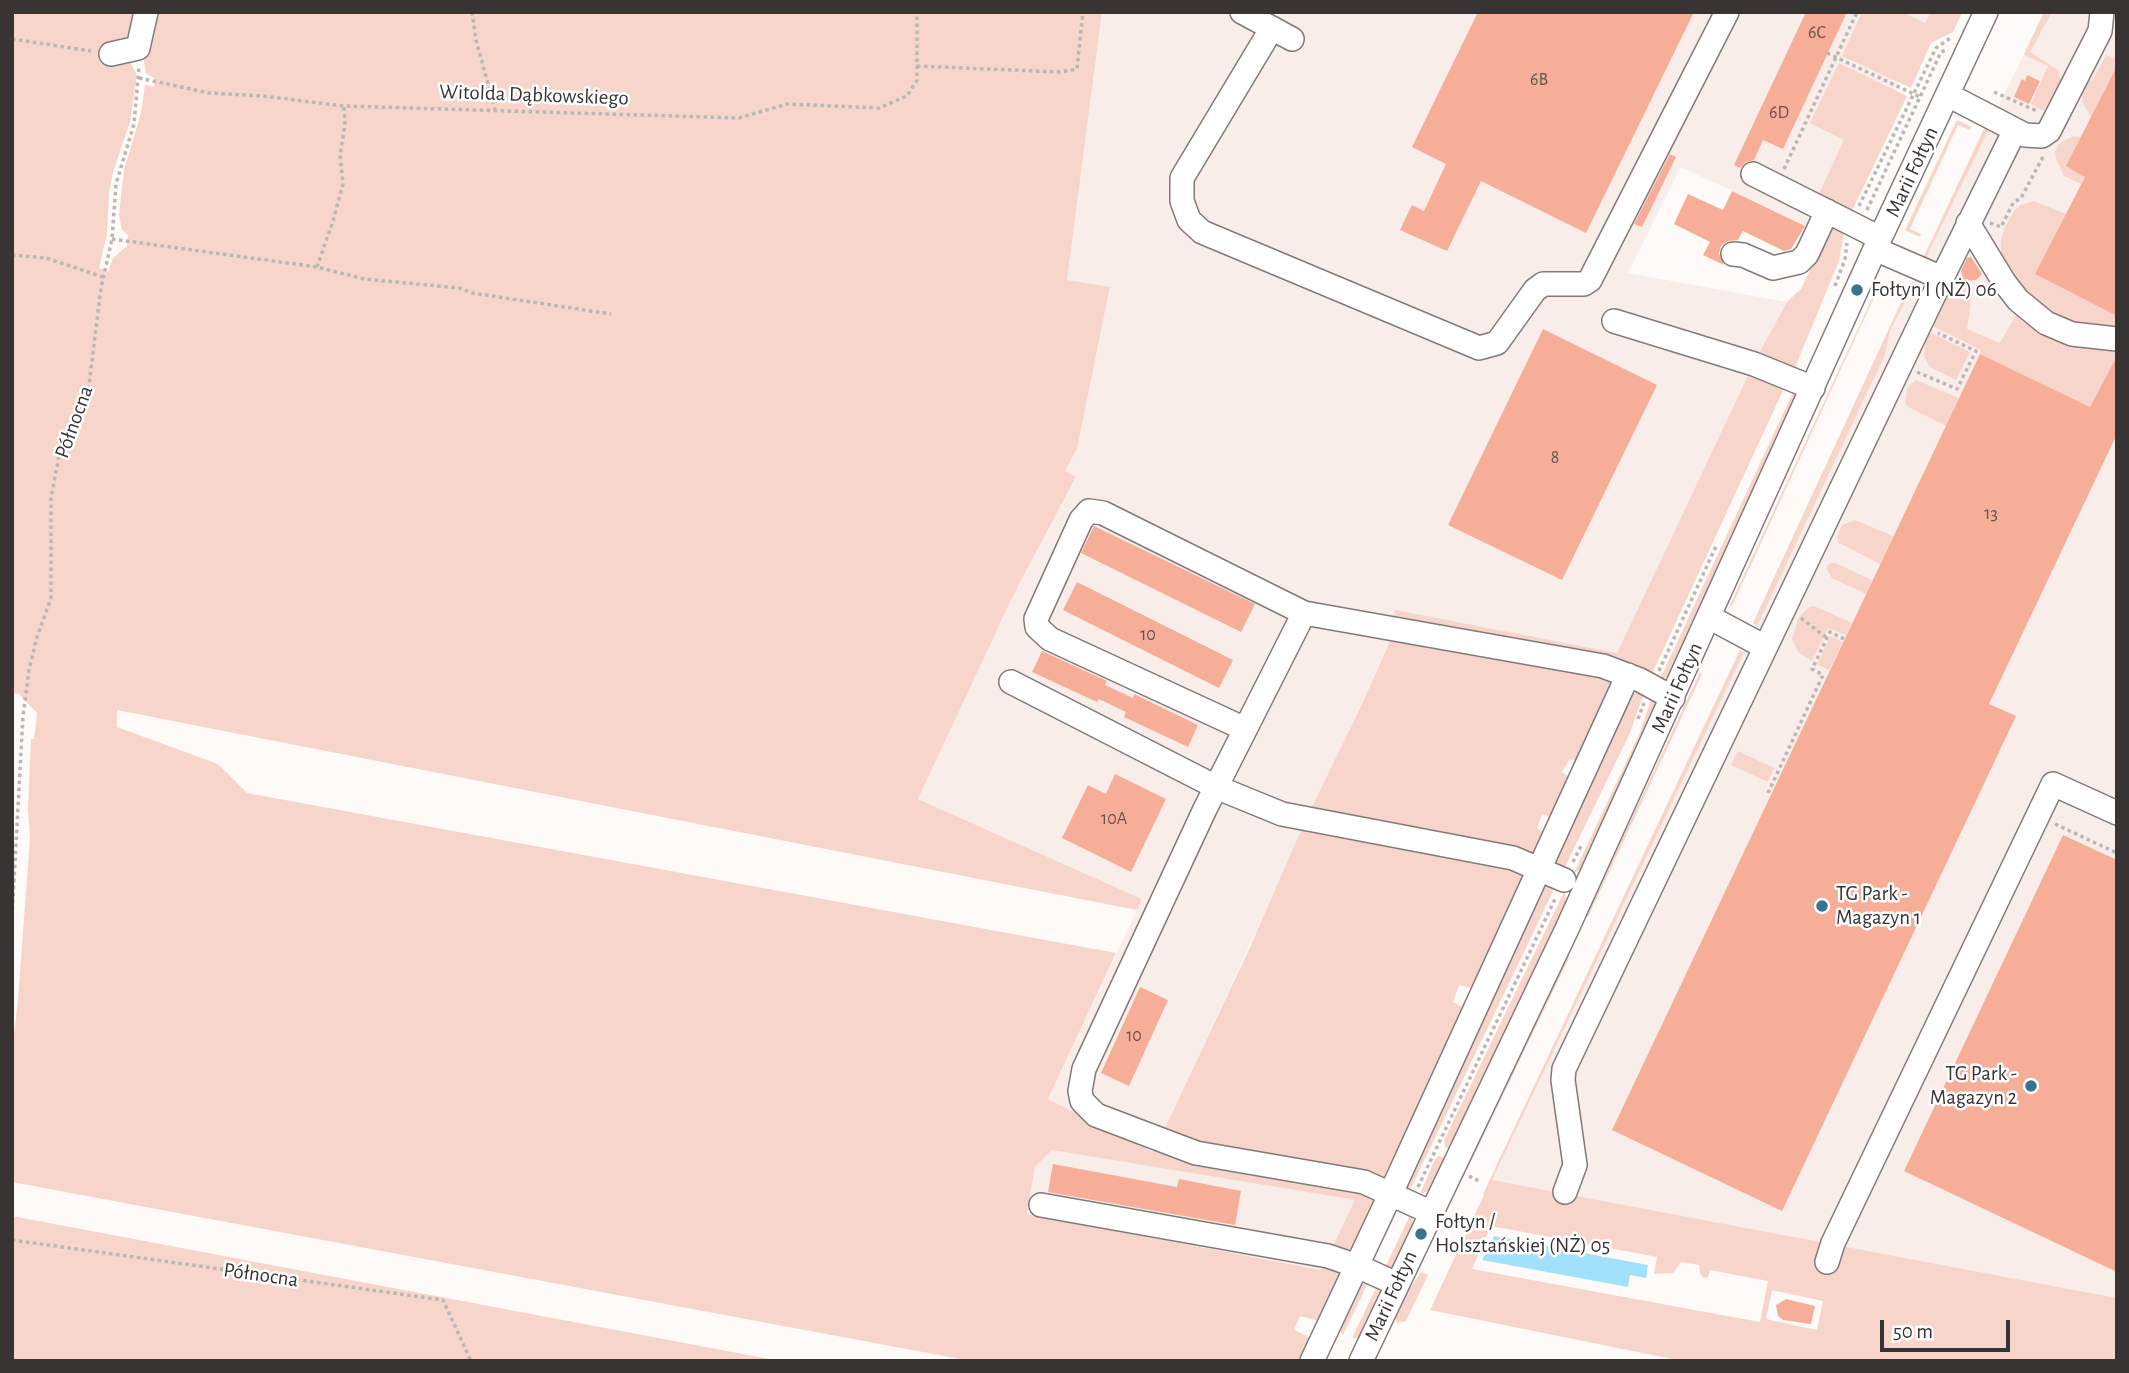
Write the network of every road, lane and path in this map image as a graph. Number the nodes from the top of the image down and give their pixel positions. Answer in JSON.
{"nodes":[{"id":1,"x":146,"y":12,"type":"edge"},
{"id":2,"x":472,"y":12,"type":"edge"},
{"id":3,"x":917,"y":12,"type":"edge"},
{"id":4,"x":1083,"y":12,"type":"edge"},
{"id":5,"x":1242,"y":12,"type":"edge"},
{"id":6,"x":1727,"y":12,"type":"edge"},
{"id":7,"x":1857,"y":12,"type":"edge"},
{"id":8,"x":1986,"y":12,"type":"edge"},
{"id":9,"x":2102,"y":12,"type":"edge"},
{"id":10,"x":1272,"y":28,"type":"junction"},
{"id":11,"x":1958,"y":33,"type":"dead end"},
{"id":12,"x":12,"y":39,"type":"edge"},
{"id":13,"x":1292,"y":39,"type":"dead end"},
{"id":14,"x":138,"y":48,"type":"junction"},
{"id":15,"x":1950,"y":49,"type":"dead end"},
{"id":16,"x":1827,"y":53,"type":"dead end"},
{"id":17,"x":111,"y":54,"type":"joint"},
{"id":18,"x":1836,"y":57,"type":"junction"},
{"id":19,"x":917,"y":66,"type":"junction"},
{"id":20,"x":139,"y":78,"type":"junction"},
{"id":21,"x":1994,"y":92,"type":"dead end"},
{"id":22,"x":1913,"y":94,"type":"junction"},
{"id":23,"x":1948,"y":95,"type":"junction"},
{"id":24,"x":1920,"y":97,"type":"junction"},
{"id":25,"x":344,"y":106,"type":"junction"},
{"id":26,"x":495,"y":109,"type":"junction"},
{"id":27,"x":2055,"y":120,"type":"junction"},
{"id":28,"x":2015,"y":130,"type":"junction"},
{"id":29,"x":1753,"y":174,"type":"dead end"},
{"id":30,"x":1776,"y":186,"type":"junction"},
{"id":31,"x":1827,"y":211,"type":"junction"},
{"id":32,"x":1968,"y":223,"type":"junction"},
{"id":33,"x":1855,"y":225,"type":"junction"},
{"id":34,"x":112,"y":239,"type":"junction"},
{"id":35,"x":1877,"y":243,"type":"junction"},
{"id":36,"x":1732,"y":254,"type":"dead end"},
{"id":37,"x":12,"y":255,"type":"edge"},
{"id":38,"x":317,"y":267,"type":"junction"},
{"id":39,"x":103,"y":277,"type":"junction"},
{"id":40,"x":1942,"y":278,"type":"junction"},
{"id":41,"x":1833,"y":290,"type":"dead end"},
{"id":42,"x":611,"y":314,"type":"dead end"},
{"id":43,"x":1614,"y":321,"type":"dead end"},
{"id":44,"x":1920,"y":324,"type":"junction"},
{"id":45,"x":2117,"y":339,"type":"edge"},
{"id":46,"x":1900,"y":364,"type":"junction"},
{"id":47,"x":1812,"y":388,"type":"junction"},
{"id":48,"x":1720,"y":539,"type":"dead end"},
{"id":49,"x":1304,"y":613,"type":"junction"},
{"id":50,"x":1709,"y":617,"type":"junction"},
{"id":51,"x":1844,"y":639,"type":"dead end"},
{"id":52,"x":1765,"y":647,"type":"junction"},
{"id":53,"x":1628,"y":675,"type":"junction"},
{"id":54,"x":1011,"y":682,"type":"dead end"},
{"id":55,"x":1651,"y":686,"type":"junction"},
{"id":56,"x":1673,"y":698,"type":"junction"},
{"id":57,"x":1638,"y":721,"type":"dead end"},
{"id":58,"x":1245,"y":729,"type":"junction"},
{"id":59,"x":1216,"y":787,"type":"junction"},
{"id":60,"x":1768,"y":793,"type":"dead end"},
{"id":61,"x":2117,"y":813,"type":"edge"},
{"id":62,"x":2037,"y":816,"type":"junction"},
{"id":63,"x":1583,"y":842,"type":"dead end"},
{"id":64,"x":2117,"y":853,"type":"edge"},
{"id":65,"x":1541,"y":868,"type":"junction"},
{"id":66,"x":1564,"y":880,"type":"junction"},
{"id":67,"x":12,"y":916,"type":"edge"},
{"id":68,"x":1565,"y":1192,"type":"dead end"},
{"id":69,"x":1411,"y":1202,"type":"junction"},
{"id":70,"x":1041,"y":1205,"type":"dead end"},
{"id":71,"x":12,"y":1240,"type":"edge"},
{"id":72,"x":1827,"y":1262,"type":"dead end"},
{"id":73,"x":1357,"y":1266,"type":"junction"},
{"id":74,"x":1397,"y":1284,"type":"junction"},
{"id":75,"x":471,"y":1361,"type":"edge"},
{"id":76,"x":1312,"y":1361,"type":"edge"},
{"id":77,"x":1361,"y":1361,"type":"edge"}],
"edges":[{"from":1,"to":14,"type":"street"},
{"from":2,"to":26,"type":"path"},
{"from":3,"to":19,"type":"path"},
{"from":4,"to":19,"type":"path"},
{"from":5,"to":10,"type":"street"},
{"from":6,"to":10,"type":"street"},
{"from":7,"to":18,"type":"path"},
{"from":8,"to":23,"type":"street","name":"Marii Fołtyn"},
{"from":9,"to":27,"type":"street"},
{"from":10,"to":13,"type":"street"},
{"from":11,"to":22,"type":"path"},
{"from":12,"to":17,"type":"path"},
{"from":14,"to":17,"type":"street"},
{"from":14,"to":20,"type":"path","name":"Północna"},
{"from":15,"to":24,"type":"path"},
{"from":16,"to":18,"type":"path"},
{"from":18,"to":22,"type":"path"},
{"from":18,"to":30,"type":"path"},
{"from":19,"to":26,"type":"path","name":"Witolda Dąbkowskiego"},
{"from":20,"to":25,"type":"path","name":"Witolda Dąbkowskiego"},
{"from":20,"to":34,"type":"path","name":"Północna"},
{"from":21,"to":27,"type":"path"},
{"from":22,"to":24,"type":"path"},
{"from":22,"to":33,"type":"path"},
{"from":23,"to":28,"type":"street"},
{"from":23,"to":35,"type":"street","name":"Marii Fołtyn"},
{"from":24,"to":33,"type":"path"},
{"from":25,"to":26,"type":"path","name":"Witolda Dąbkowskiego"},
{"from":25,"to":38,"type":"path"},
{"from":27,"to":28,"type":"street"},
{"from":28,"to":32,"type":"street"},
{"from":29,"to":30,"type":"street"},
{"from":30,"to":31,"type":"street"},
{"from":31,"to":33,"type":"street"},
{"from":31,"to":36,"type":"street"},
{"from":32,"to":40,"type":"street"},
{"from":32,"to":45,"type":"street"},
{"from":33,"to":35,"type":"street"},
{"from":33,"to":41,"type":"path"},
{"from":34,"to":38,"type":"path"},
{"from":34,"to":39,"type":"path","name":"Północna"},
{"from":35,"to":40,"type":"street"},
{"from":35,"to":47,"type":"street","name":"Marii Fołtyn"},
{"from":37,"to":39,"type":"path"},
{"from":38,"to":42,"type":"path"},
{"from":39,"to":67,"type":"path","name":"Północna"},
{"from":40,"to":44,"type":"street"},
{"from":43,"to":47,"type":"street"},
{"from":44,"to":46,"type":"street"},
{"from":44,"to":46,"type":"path"},
{"from":46,"to":52,"type":"street"},
{"from":47,"to":50,"type":"street","name":"Marii Fołtyn"},
{"from":48,"to":55,"type":"path"},
{"from":49,"to":53,"type":"street"},
{"from":49,"to":58,"type":"street"},
{"from":49,"to":58,"type":"street"},
{"from":50,"to":52,"type":"street"},
{"from":50,"to":56,"type":"street","name":"Marii Fołtyn"},
{"from":51,"to":60,"type":"path"},
{"from":52,"to":68,"type":"street"},
{"from":53,"to":55,"type":"street"},
{"from":53,"to":65,"type":"street"},
{"from":54,"to":59,"type":"street"},
{"from":55,"to":56,"type":"street"},
{"from":55,"to":57,"type":"path"},
{"from":56,"to":69,"type":"street","name":"Marii Fołtyn"},
{"from":58,"to":59,"type":"street"},
{"from":59,"to":65,"type":"street"},
{"from":59,"to":69,"type":"street"},
{"from":61,"to":62,"type":"street"},
{"from":62,"to":64,"type":"path"},
{"from":62,"to":72,"type":"street"},
{"from":63,"to":66,"type":"path"},
{"from":65,"to":66,"type":"street"},
{"from":65,"to":69,"type":"street"},
{"from":66,"to":69,"type":"path"},
{"from":69,"to":73,"type":"street"},
{"from":69,"to":74,"type":"street","name":"Marii Fołtyn"},
{"from":70,"to":73,"type":"street"},
{"from":71,"to":75,"type":"path","name":"Północna"},
{"from":73,"to":74,"type":"street"},
{"from":73,"to":76,"type":"street"},
{"from":74,"to":77,"type":"street","name":"Marii Fołtyn"}]}
